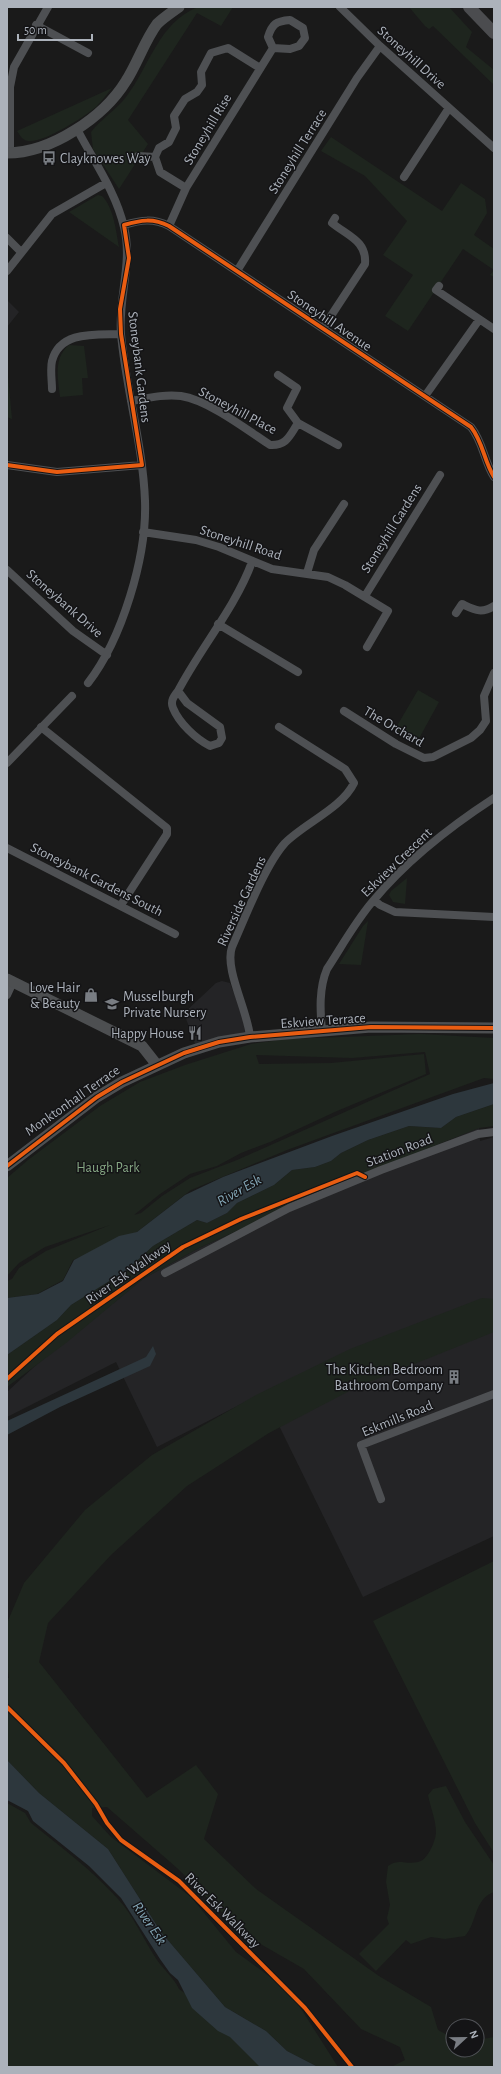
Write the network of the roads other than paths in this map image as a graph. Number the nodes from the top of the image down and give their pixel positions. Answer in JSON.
{"nodes":[{"id":1,"x":48,"y":7,"type":"edge"},
{"id":2,"x":179,"y":7,"type":"edge"},
{"id":3,"x":340,"y":7,"type":"edge"},
{"id":4,"x":469,"y":7,"type":"edge"},
{"id":5,"x":36,"y":25,"type":"junction"},
{"id":6,"x":494,"y":33,"type":"edge"},
{"id":7,"x":380,"y":46,"type":"junction"},
{"id":8,"x":273,"y":48,"type":"junction"},
{"id":9,"x":88,"y":53,"type":"dead end"},
{"id":10,"x":260,"y":68,"type":"junction"},
{"id":11,"x":449,"y":108,"type":"junction"},
{"id":12,"x":77,"y":129,"type":"junction"},
{"id":13,"x":494,"y":148,"type":"edge"},
{"id":14,"x":9,"y":153,"type":"edge"},
{"id":15,"x":138,"y":156,"type":"dead end"},
{"id":16,"x":155,"y":156,"type":"junction"},
{"id":17,"x":404,"y":177,"type":"dead end"},
{"id":18,"x":106,"y":183,"type":"junction"},
{"id":19,"x":186,"y":188,"type":"junction"},
{"id":20,"x":335,"y":218,"type":"dead end"},
{"id":21,"x":124,"y":225,"type":"junction"},
{"id":22,"x":169,"y":226,"type":"junction"},
{"id":23,"x":7,"y":238,"type":"edge"},
{"id":24,"x":21,"y":252,"type":"junction"},
{"id":25,"x":7,"y":271,"type":"edge"},
{"id":26,"x":236,"y":271,"type":"junction"},
{"id":27,"x":439,"y":286,"type":"dead end"},
{"id":28,"x":479,"y":320,"type":"junction"},
{"id":29,"x":323,"y":328,"type":"junction"},
{"id":30,"x":494,"y":329,"type":"edge"},
{"id":31,"x":121,"y":334,"type":"junction"},
{"id":32,"x":278,"y":375,"type":"dead end"},
{"id":33,"x":54,"y":384,"type":"dead end"},
{"id":34,"x":425,"y":396,"type":"junction"},
{"id":35,"x":131,"y":401,"type":"junction"},
{"id":36,"x":298,"y":423,"type":"junction"},
{"id":37,"x":338,"y":445,"type":"dead end"},
{"id":38,"x":142,"y":465,"type":"junction"},
{"id":39,"x":7,"y":466,"type":"edge"},
{"id":40,"x":440,"y":475,"type":"dead end"},
{"id":41,"x":494,"y":477,"type":"edge"},
{"id":42,"x":344,"y":504,"type":"dead end"},
{"id":43,"x":143,"y":532,"type":"junction"},
{"id":44,"x":252,"y":562,"type":"junction"},
{"id":45,"x":7,"y":570,"type":"edge"},
{"id":46,"x":307,"y":573,"type":"junction"},
{"id":47,"x":365,"y":596,"type":"junction"},
{"id":48,"x":494,"y":606,"type":"edge"},
{"id":49,"x":456,"y":613,"type":"dead end"},
{"id":50,"x":218,"y":624,"type":"junction"},
{"id":51,"x":367,"y":646,"type":"dead end"},
{"id":52,"x":107,"y":655,"type":"junction"},
{"id":53,"x":298,"y":672,"type":"dead end"},
{"id":54,"x":494,"y":673,"type":"edge"},
{"id":55,"x":88,"y":683,"type":"dead end"},
{"id":56,"x":178,"y":691,"type":"junction"},
{"id":57,"x":72,"y":696,"type":"dead end"},
{"id":58,"x":344,"y":711,"type":"dead end"},
{"id":59,"x":41,"y":727,"type":"junction"},
{"id":60,"x":279,"y":727,"type":"dead end"},
{"id":61,"x":7,"y":763,"type":"edge"},
{"id":62,"x":494,"y":798,"type":"edge"},
{"id":63,"x":7,"y":848,"type":"edge"},
{"id":64,"x":374,"y":900,"type":"junction"},
{"id":65,"x":121,"y":905,"type":"junction"},
{"id":66,"x":494,"y":918,"type":"edge"},
{"id":67,"x":175,"y":934,"type":"dead end"},
{"id":68,"x":10,"y":981,"type":"edge"},
{"id":69,"x":7,"y":995,"type":"edge"},
{"id":70,"x":494,"y":1028,"type":"edge"},
{"id":71,"x":322,"y":1030,"type":"junction"},
{"id":72,"x":250,"y":1037,"type":"junction"},
{"id":73,"x":158,"y":1065,"type":"junction"},
{"id":74,"x":494,"y":1132,"type":"edge"},
{"id":75,"x":7,"y":1166,"type":"edge"},
{"id":76,"x":165,"y":1273,"type":"dead end"},
{"id":77,"x":494,"y":1394,"type":"edge"},
{"id":78,"x":381,"y":1499,"type":"dead end"}],
"edges":[{"from":1,"to":5,"type":"street"},
{"from":2,"to":12,"type":"main road"},
{"from":3,"to":7,"type":"street","name":"Stoneyhill Drive"},
{"from":4,"to":6,"type":"main road"},
{"from":5,"to":9,"type":"street"},
{"from":5,"to":14,"type":"street"},
{"from":7,"to":11,"type":"street","name":"Stoneyhill Drive"},
{"from":7,"to":26,"type":"street","name":"Stoneyhill Terrace"},
{"from":8,"to":8,"type":"street"},
{"from":8,"to":10,"type":"street","name":"Stoneyhill Rise"},
{"from":10,"to":16,"type":"street"},
{"from":10,"to":19,"type":"street","name":"Stoneyhill Rise"},
{"from":11,"to":13,"type":"street","name":"Stoneyhill Drive"},
{"from":11,"to":17,"type":"street","name":"Stoneyhill Drive"},
{"from":12,"to":14,"type":"main road"},
{"from":12,"to":18,"type":"street","name":"Stoneybank Gardens"},
{"from":15,"to":16,"type":"street"},
{"from":16,"to":19,"type":"street"},
{"from":18,"to":21,"type":"street","name":"Stoneybank Gardens"},
{"from":18,"to":24,"type":"street"},
{"from":19,"to":22,"type":"street","name":"Stoneyhill Rise"},
{"from":20,"to":29,"type":"street"},
{"from":21,"to":22,"type":"street","name":"Stoneyhill Avenue"},
{"from":21,"to":31,"type":"street","name":"Stoneybank Gardens"},
{"from":22,"to":26,"type":"street","name":"Stoneyhill Avenue"},
{"from":23,"to":24,"type":"street"},
{"from":24,"to":25,"type":"street"},
{"from":26,"to":29,"type":"street","name":"Stoneyhill Avenue"},
{"from":27,"to":28,"type":"street"},
{"from":28,"to":30,"type":"street"},
{"from":28,"to":34,"type":"street"},
{"from":29,"to":34,"type":"street","name":"Stoneyhill Avenue"},
{"from":31,"to":33,"type":"street"},
{"from":31,"to":35,"type":"street","name":"Stoneybank Gardens"},
{"from":32,"to":36,"type":"street","name":"Stoneyhill Place"},
{"from":34,"to":41,"type":"street","name":"Stoneyhill Avenue"},
{"from":35,"to":36,"type":"street","name":"Stoneyhill Place"},
{"from":35,"to":38,"type":"street","name":"Stoneybank Gardens"},
{"from":36,"to":37,"type":"street","name":"Stoneyhill Place"},
{"from":38,"to":39,"type":"street"},
{"from":38,"to":43,"type":"street","name":"Stoneybank Gardens"},
{"from":40,"to":47,"type":"street","name":"Stoneyhill Gardens"},
{"from":42,"to":46,"type":"street"},
{"from":43,"to":44,"type":"street","name":"Stoneyhill Road"},
{"from":43,"to":52,"type":"street","name":"Stoneybank Gardens"},
{"from":44,"to":46,"type":"street","name":"Stoneyhill Road"},
{"from":44,"to":50,"type":"street"},
{"from":45,"to":52,"type":"street","name":"Stoneybank Drive"},
{"from":46,"to":47,"type":"street","name":"Stoneyhill Road"},
{"from":47,"to":51,"type":"street","name":"Stoneyhill Road"},
{"from":48,"to":49,"type":"street"},
{"from":50,"to":53,"type":"street"},
{"from":50,"to":56,"type":"street"},
{"from":52,"to":55,"type":"street","name":"Stoneybank Gardens"},
{"from":54,"to":58,"type":"street","name":"The Orchard"},
{"from":56,"to":56,"type":"street"},
{"from":57,"to":59,"type":"street"},
{"from":59,"to":61,"type":"street"},
{"from":59,"to":65,"type":"street"},
{"from":60,"to":72,"type":"street","name":"Riverside Gardens"},
{"from":62,"to":64,"type":"street","name":"Eskview Crescent"},
{"from":63,"to":65,"type":"street","name":"Stoneybank Gardens South"},
{"from":64,"to":66,"type":"street"},
{"from":64,"to":71,"type":"street","name":"Eskview Crescent"},
{"from":65,"to":67,"type":"street","name":"Stoneybank Gardens South"},
{"from":68,"to":69,"type":"street"},
{"from":68,"to":73,"type":"main road"},
{"from":70,"to":71,"type":"main road","name":"Eskview Terrace"},
{"from":71,"to":72,"type":"main road","name":"Eskview Terrace"},
{"from":72,"to":73,"type":"main road","name":"Eskview Terrace"},
{"from":73,"to":75,"type":"main road","name":"Monktonhall Terrace"},
{"from":74,"to":76,"type":"street","name":"Station Road"},
{"from":77,"to":78,"type":"street","name":"Eskmills Road"}]}
